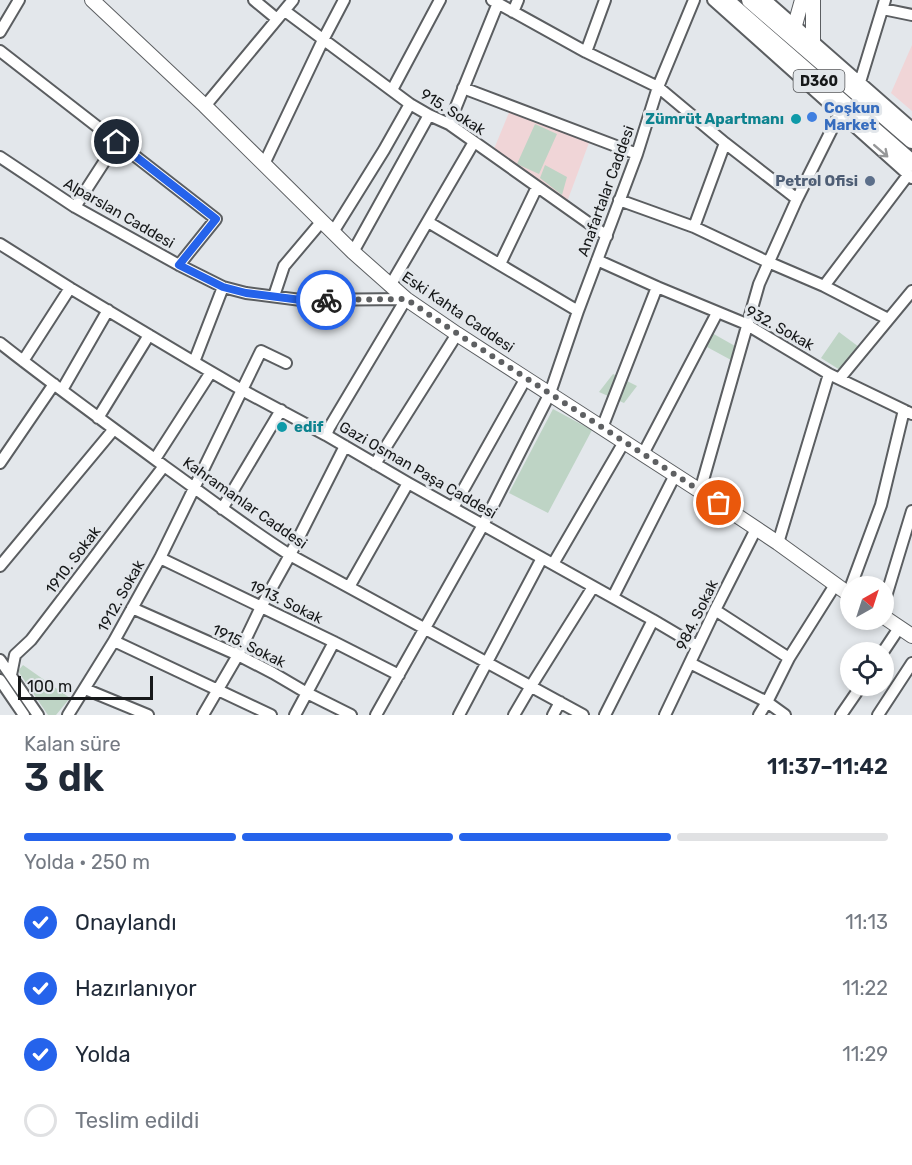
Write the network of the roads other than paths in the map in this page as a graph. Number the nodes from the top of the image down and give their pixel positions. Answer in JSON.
{"nodes":[{"id":1,"x":19,"y":0,"type":"edge"},
{"id":2,"x":92,"y":0,"type":"edge"},
{"id":3,"x":254,"y":0,"type":"edge"},
{"id":4,"x":293,"y":0,"type":"edge"},
{"id":5,"x":344,"y":0,"type":"edge"},
{"id":6,"x":440,"y":0,"type":"edge"},
{"id":7,"x":518,"y":0,"type":"edge"},
{"id":8,"x":605,"y":0,"type":"edge"},
{"id":9,"x":694,"y":0,"type":"edge"},
{"id":10,"x":713,"y":0,"type":"edge"},
{"id":11,"x":725,"y":0,"type":"edge"},
{"id":12,"x":750,"y":0,"type":"edge"},
{"id":13,"x":766,"y":0,"type":"edge"},
{"id":14,"x":802,"y":0,"type":"edge"},
{"id":15,"x":813,"y":0,"type":"edge"},
{"id":16,"x":495,"y":2,"type":"edge"},
{"id":17,"x":884,"y":5,"type":"edge"},
{"id":18,"x":285,"y":11,"type":"junction"},
{"id":19,"x":513,"y":12,"type":"junction"},
{"id":20,"x":912,"y":15,"type":"edge"},
{"id":21,"x":277,"y":19,"type":"junction"},
{"id":22,"x":795,"y":25,"type":"junction"},
{"id":23,"x":0,"y":32,"type":"edge"},
{"id":24,"x":323,"y":40,"type":"junction"},
{"id":25,"x":813,"y":41,"type":"junction"},
{"id":26,"x":0,"y":51,"type":"edge"},
{"id":27,"x":586,"y":52,"type":"junction"},
{"id":28,"x":860,"y":81,"type":"junction"},
{"id":29,"x":658,"y":87,"type":"junction"},
{"id":30,"x":463,"y":88,"type":"junction"},
{"id":31,"x":392,"y":90,"type":"junction"},
{"id":32,"x":410,"y":104,"type":"junction"},
{"id":33,"x":205,"y":106,"type":"junction"},
{"id":34,"x":840,"y":113,"type":"junction"},
{"id":35,"x":429,"y":115,"type":"junction"},
{"id":36,"x":449,"y":124,"type":"junction"},
{"id":37,"x":912,"y":128,"type":"edge"},
{"id":38,"x":912,"y":140,"type":"edge"},
{"id":39,"x":117,"y":142,"type":"junction"},
{"id":40,"x":474,"y":142,"type":"junction"},
{"id":41,"x":725,"y":143,"type":"junction"},
{"id":42,"x":637,"y":154,"type":"junction"},
{"id":43,"x":0,"y":157,"type":"edge"},
{"id":44,"x":264,"y":164,"type":"junction"},
{"id":45,"x":910,"y":172,"type":"edge"},
{"id":46,"x":537,"y":187,"type":"junction"},
{"id":47,"x":797,"y":199,"type":"junction"},
{"id":48,"x":619,"y":200,"type":"junction"},
{"id":49,"x":75,"y":207,"type":"junction"},
{"id":50,"x":322,"y":221,"type":"junction"},
{"id":51,"x":428,"y":222,"type":"junction"},
{"id":52,"x":694,"y":227,"type":"junction"},
{"id":53,"x":333,"y":232,"type":"junction"},
{"id":54,"x":607,"y":236,"type":"junction"},
{"id":55,"x":1,"y":246,"type":"edge"},
{"id":56,"x":353,"y":252,"type":"junction"},
{"id":57,"x":597,"y":260,"type":"junction"},
{"id":58,"x":768,"y":262,"type":"junction"},
{"id":59,"x":500,"y":264,"type":"junction"},
{"id":60,"x":179,"y":265,"type":"junction"},
{"id":61,"x":390,"y":286,"type":"junction"},
{"id":62,"x":824,"y":286,"type":"junction"},
{"id":63,"x":223,"y":287,"type":"junction"},
{"id":64,"x":657,"y":287,"type":"junction"},
{"id":65,"x":70,"y":288,"type":"junction"},
{"id":66,"x":912,"y":291,"type":"edge"},
{"id":67,"x":274,"y":296,"type":"junction"},
{"id":68,"x":406,"y":299,"type":"junction"},
{"id":69,"x":908,"y":305,"type":"edge"},
{"id":70,"x":108,"y":310,"type":"junction"},
{"id":71,"x":578,"y":311,"type":"junction"},
{"id":72,"x":717,"y":313,"type":"junction"},
{"id":73,"x":888,"y":319,"type":"junction"},
{"id":74,"x":746,"y":326,"type":"junction"},
{"id":75,"x":458,"y":334,"type":"junction"},
{"id":76,"x":150,"y":335,"type":"junction"},
{"id":77,"x":0,"y":343,"type":"edge"},
{"id":78,"x":23,"y":361,"type":"junction"},
{"id":79,"x":194,"y":362,"type":"junction"},
{"id":80,"x":286,"y":363,"type":"dead end"},
{"id":81,"x":211,"y":372,"type":"junction"},
{"id":82,"x":829,"y":374,"type":"junction"},
{"id":83,"x":526,"y":378,"type":"junction"},
{"id":84,"x":840,"y":378,"type":"junction"},
{"id":85,"x":58,"y":387,"type":"junction"},
{"id":86,"x":242,"y":390,"type":"junction"},
{"id":87,"x":550,"y":393,"type":"junction"},
{"id":88,"x":281,"y":410,"type":"junction"},
{"id":89,"x":908,"y":412,"type":"edge"},
{"id":90,"x":98,"y":418,"type":"junction"},
{"id":91,"x":602,"y":428,"type":"junction"},
{"id":92,"x":114,"y":429,"type":"junction"},
{"id":93,"x":326,"y":435,"type":"junction"},
{"id":94,"x":624,"y":442,"type":"junction"},
{"id":95,"x":345,"y":446,"type":"junction"},
{"id":96,"x":643,"y":454,"type":"junction"},
{"id":97,"x":159,"y":462,"type":"junction"},
{"id":98,"x":0,"y":463,"type":"edge"},
{"id":99,"x":375,"y":464,"type":"junction"},
{"id":100,"x":675,"y":475,"type":"junction"},
{"id":101,"x":408,"y":483,"type":"junction"},
{"id":102,"x":194,"y":489,"type":"junction"},
{"id":103,"x":700,"y":491,"type":"junction"},
{"id":104,"x":222,"y":508,"type":"junction"},
{"id":105,"x":453,"y":508,"type":"junction"},
{"id":106,"x":912,"y":511,"type":"edge"},
{"id":107,"x":483,"y":525,"type":"junction"},
{"id":108,"x":756,"y":529,"type":"junction"},
{"id":109,"x":778,"y":543,"type":"junction"},
{"id":110,"x":291,"y":555,"type":"junction"},
{"id":111,"x":160,"y":558,"type":"junction"},
{"id":112,"x":542,"y":558,"type":"junction"},
{"id":113,"x":554,"y":564,"type":"junction"},
{"id":114,"x":0,"y":566,"type":"edge"},
{"id":115,"x":855,"y":576,"type":"edge"},
{"id":116,"x":892,"y":576,"type":"edge"},
{"id":117,"x":835,"y":585,"type":"junction"},
{"id":118,"x":349,"y":587,"type":"junction"},
{"id":119,"x":593,"y":587,"type":"junction"},
{"id":120,"x":840,"y":587,"type":"edge"},
{"id":121,"x":613,"y":597,"type":"junction"},
{"id":122,"x":261,"y":607,"type":"junction"},
{"id":123,"x":132,"y":608,"type":"junction"},
{"id":124,"x":715,"y":610,"type":"junction"},
{"id":125,"x":653,"y":620,"type":"junction"},
{"id":126,"x":894,"y":624,"type":"edge"},
{"id":127,"x":900,"y":628,"type":"junction"},
{"id":128,"x":425,"y":629,"type":"junction"},
{"id":129,"x":912,"y":636,"type":"edge"},
{"id":130,"x":114,"y":640,"type":"junction"},
{"id":131,"x":334,"y":642,"type":"junction"},
{"id":132,"x":890,"y":642,"type":"edge"},
{"id":133,"x":697,"y":646,"type":"junction"},
{"id":134,"x":238,"y":655,"type":"junction"},
{"id":135,"x":789,"y":658,"type":"junction"},
{"id":136,"x":0,"y":660,"type":"edge"},
{"id":137,"x":487,"y":663,"type":"junction"},
{"id":138,"x":690,"y":663,"type":"junction"},
{"id":139,"x":912,"y":663,"type":"edge"},
{"id":140,"x":10,"y":675,"type":"junction"},
{"id":141,"x":399,"y":675,"type":"junction"},
{"id":142,"x":0,"y":680,"type":"edge"},
{"id":143,"x":531,"y":686,"type":"junction"},
{"id":144,"x":85,"y":689,"type":"junction"},
{"id":145,"x":218,"y":689,"type":"junction"},
{"id":146,"x":307,"y":693,"type":"junction"},
{"id":147,"x":854,"y":696,"type":"edge"},
{"id":148,"x":560,"y":702,"type":"junction"},
{"id":149,"x":767,"y":702,"type":"junction"},
{"id":150,"x":140,"y":713,"type":"edge"},
{"id":151,"x":24,"y":715,"type":"edge"},
{"id":152,"x":38,"y":715,"type":"edge"},
{"id":153,"x":68,"y":715,"type":"edge"},
{"id":154,"x":203,"y":715,"type":"edge"},
{"id":155,"x":271,"y":715,"type":"edge"},
{"id":156,"x":295,"y":715,"type":"edge"},
{"id":157,"x":351,"y":715,"type":"edge"},
{"id":158,"x":376,"y":715,"type":"edge"},
{"id":159,"x":459,"y":715,"type":"edge"},
{"id":160,"x":514,"y":715,"type":"edge"},
{"id":161,"x":553,"y":715,"type":"edge"},
{"id":162,"x":583,"y":715,"type":"edge"},
{"id":163,"x":605,"y":715,"type":"edge"},
{"id":164,"x":666,"y":715,"type":"edge"},
{"id":165,"x":759,"y":715,"type":"edge"},
{"id":166,"x":785,"y":715,"type":"edge"},
{"id":167,"x":841,"y":715,"type":"edge"},
{"id":168,"x":878,"y":715,"type":"edge"}],
"edges":[{"from":1,"to":23,"type":"street"},
{"from":2,"to":33,"type":"main road","name":"Eski Kahta Caddesi"},
{"from":3,"to":21,"type":"street"},
{"from":4,"to":18,"type":"street"},
{"from":5,"to":24,"type":"street"},
{"from":6,"to":31,"type":"street"},
{"from":7,"to":19,"type":"street"},
{"from":8,"to":27,"type":"street"},
{"from":9,"to":29,"type":"street","name":"Anafartalar Caddesi"},
{"from":10,"to":34,"type":"street"},
{"from":11,"to":45,"type":"highway","number":"D360"},
{"from":12,"to":38,"type":"highway","number":"D360"},
{"from":13,"to":22,"type":"street"},
{"from":14,"to":22,"type":"main road"},
{"from":15,"to":25,"type":"main road"},
{"from":16,"to":19,"type":"street"},
{"from":16,"to":30,"type":"street"},
{"from":17,"to":20,"type":"street"},
{"from":17,"to":28,"type":"street"},
{"from":18,"to":21,"type":"street"},
{"from":18,"to":24,"type":"street","name":"915. Sokak"},
{"from":19,"to":27,"type":"street"},
{"from":21,"to":33,"type":"street"},
{"from":22,"to":25,"type":"street"},
{"from":24,"to":31,"type":"street","name":"915. Sokak"},
{"from":24,"to":44,"type":"street"},
{"from":25,"to":28,"type":"street"},
{"from":26,"to":39,"type":"street"},
{"from":27,"to":29,"type":"street"},
{"from":28,"to":37,"type":"street"},
{"from":29,"to":41,"type":"street"},
{"from":29,"to":42,"type":"street","name":"Anafartalar Caddesi"},
{"from":30,"to":36,"type":"street"},
{"from":30,"to":42,"type":"street"},
{"from":31,"to":32,"type":"street","name":"915. Sokak"},
{"from":32,"to":35,"type":"street","name":"915. Sokak"},
{"from":32,"to":53,"type":"street"},
{"from":33,"to":44,"type":"main road","name":"Eski Kahta Caddesi"},
{"from":34,"to":45,"type":"street","one_way":true},
{"from":34,"to":47,"type":"street"},
{"from":35,"to":36,"type":"street","name":"915. Sokak"},
{"from":35,"to":56,"type":"street"},
{"from":36,"to":40,"type":"street","name":"915. Sokak"},
{"from":39,"to":49,"type":"street"},
{"from":39,"to":60,"type":"street"},
{"from":40,"to":46,"type":"street","name":"915. Sokak"},
{"from":40,"to":51,"type":"street"},
{"from":41,"to":47,"type":"street"},
{"from":41,"to":52,"type":"street"},
{"from":42,"to":48,"type":"street","name":"Anafartalar Caddesi"},
{"from":43,"to":49,"type":"street","name":"Alparslan Caddesi"},
{"from":44,"to":50,"type":"main road","name":"Eski Kahta Caddesi"},
{"from":45,"to":62,"type":"street"},
{"from":46,"to":54,"type":"street","name":"915. Sokak"},
{"from":46,"to":59,"type":"street"},
{"from":47,"to":58,"type":"street"},
{"from":48,"to":52,"type":"street"},
{"from":48,"to":54,"type":"street","name":"Anafartalar Caddesi"},
{"from":49,"to":60,"type":"street","name":"Alparslan Caddesi"},
{"from":50,"to":53,"type":"main road","name":"Eski Kahta Caddesi"},
{"from":50,"to":67,"type":"street"},
{"from":51,"to":59,"type":"street"},
{"from":51,"to":61,"type":"street"},
{"from":52,"to":58,"type":"street"},
{"from":53,"to":56,"type":"main road","name":"Eski Kahta Caddesi"},
{"from":54,"to":57,"type":"street","name":"Anafartalar Caddesi"},
{"from":55,"to":65,"type":"street","name":"Gazi Osman Paşa Caddesi"},
{"from":56,"to":61,"type":"main road","name":"Eski Kahta Caddesi"},
{"from":57,"to":64,"type":"street","name":"932. Sokak"},
{"from":57,"to":71,"type":"street","name":"Anafartalar Caddesi"},
{"from":58,"to":62,"type":"street"},
{"from":58,"to":74,"type":"street"},
{"from":59,"to":71,"type":"street"},
{"from":60,"to":63,"type":"street","name":"Alparslan Caddesi"},
{"from":61,"to":68,"type":"main road","name":"Eski Kahta Caddesi"},
{"from":62,"to":73,"type":"street"},
{"from":63,"to":67,"type":"street","name":"Alparslan Caddesi"},
{"from":63,"to":79,"type":"street"},
{"from":64,"to":72,"type":"street","name":"932. Sokak"},
{"from":64,"to":91,"type":"street"},
{"from":65,"to":70,"type":"street","name":"Gazi Osman Paşa Caddesi"},
{"from":65,"to":78,"type":"street"},
{"from":66,"to":69,"type":"street"},
{"from":67,"to":68,"type":"street","name":"Alparslan Caddesi"},
{"from":68,"to":75,"type":"main road","name":"Eski Kahta Caddesi"},
{"from":68,"to":93,"type":"street"},
{"from":69,"to":73,"type":"street"},
{"from":70,"to":76,"type":"street","name":"Gazi Osman Paşa Caddesi"},
{"from":70,"to":85,"type":"street"},
{"from":71,"to":87,"type":"street","name":"Anafartalar Caddesi"},
{"from":72,"to":74,"type":"street","name":"932. Sokak"},
{"from":72,"to":96,"type":"street"},
{"from":73,"to":84,"type":"street"},
{"from":74,"to":82,"type":"street","name":"932. Sokak"},
{"from":74,"to":103,"type":"street"},
{"from":75,"to":83,"type":"main road","name":"Eski Kahta Caddesi"},
{"from":75,"to":99,"type":"street"},
{"from":76,"to":79,"type":"street","name":"Gazi Osman Paşa Caddesi"},
{"from":76,"to":90,"type":"street"},
{"from":77,"to":78,"type":"street","name":"Kahramanlar Caddesi"},
{"from":78,"to":85,"type":"street","name":"Kahramanlar Caddesi"},
{"from":79,"to":81,"type":"street","name":"Gazi Osman Paşa Caddesi"},
{"from":80,"to":86,"type":"street","name":"1912. Sokak"},
{"from":81,"to":86,"type":"street","name":"Gazi Osman Paşa Caddesi"},
{"from":81,"to":97,"type":"street","name":"1910. Sokak"},
{"from":82,"to":84,"type":"street","name":"932. Sokak"},
{"from":82,"to":109,"type":"street"},
{"from":83,"to":87,"type":"main road","name":"Eski Kahta Caddesi"},
{"from":83,"to":105,"type":"street"},
{"from":84,"to":89,"type":"street","name":"932. Sokak"},
{"from":85,"to":90,"type":"street","name":"Kahramanlar Caddesi"},
{"from":85,"to":98,"type":"street"},
{"from":86,"to":88,"type":"street","name":"Gazi Osman Paşa Caddesi"},
{"from":86,"to":102,"type":"street","name":"1912. Sokak"},
{"from":87,"to":91,"type":"main road","name":"Eski Kahta Caddesi"},
{"from":87,"to":107,"type":"street","name":"Anafartalar Caddesi"},
{"from":88,"to":93,"type":"street","name":"Gazi Osman Paşa Caddesi"},
{"from":88,"to":104,"type":"street"},
{"from":89,"to":115,"type":"street"},
{"from":90,"to":92,"type":"street","name":"Kahramanlar Caddesi"},
{"from":91,"to":94,"type":"main road","name":"Eski Kahta Caddesi"},
{"from":92,"to":97,"type":"street","name":"Kahramanlar Caddesi"},
{"from":92,"to":114,"type":"street"},
{"from":93,"to":95,"type":"street","name":"Gazi Osman Paşa Caddesi"},
{"from":94,"to":96,"type":"main road","name":"Eski Kahta Caddesi"},
{"from":94,"to":113,"type":"street"},
{"from":95,"to":99,"type":"street","name":"Gazi Osman Paşa Caddesi"},
{"from":95,"to":110,"type":"street"},
{"from":96,"to":100,"type":"main road","name":"Eski Kahta Caddesi"},
{"from":97,"to":102,"type":"street","name":"Kahramanlar Caddesi"},
{"from":97,"to":140,"type":"street","name":"1910. Sokak"},
{"from":99,"to":101,"type":"street","name":"Gazi Osman Paşa Caddesi"},
{"from":100,"to":103,"type":"main road","name":"Eski Kahta Caddesi"},
{"from":100,"to":121,"type":"street"},
{"from":101,"to":105,"type":"street","name":"Gazi Osman Paşa Caddesi"},
{"from":101,"to":118,"type":"street"},
{"from":102,"to":104,"type":"street","name":"Kahramanlar Caddesi"},
{"from":102,"to":111,"type":"street","name":"1912. Sokak"},
{"from":103,"to":108,"type":"main road","name":"Eski Kahta Caddesi"},
{"from":104,"to":110,"type":"street","name":"Kahramanlar Caddesi"},
{"from":105,"to":107,"type":"street","name":"Gazi Osman Paşa Caddesi"},
{"from":106,"to":116,"type":"street"},
{"from":107,"to":112,"type":"street","name":"Gazi Osman Paşa Caddesi"},
{"from":107,"to":128,"type":"street","name":"Anafartalar Caddesi"},
{"from":108,"to":109,"type":"main road","name":"Eski Kahta Caddesi"},
{"from":108,"to":124,"type":"street","name":"984. Sokak"},
{"from":109,"to":117,"type":"main road","name":"Eski Kahta Caddesi"},
{"from":110,"to":118,"type":"street","name":"Kahramanlar Caddesi"},
{"from":110,"to":122,"type":"street"},
{"from":111,"to":122,"type":"street","name":"1913. Sokak"},
{"from":111,"to":123,"type":"street","name":"1912. Sokak"},
{"from":112,"to":113,"type":"street","name":"Gazi Osman Paşa Caddesi"},
{"from":112,"to":137,"type":"street"},
{"from":113,"to":119,"type":"street","name":"Gazi Osman Paşa Caddesi"},
{"from":117,"to":120,"type":"main road","name":"Eski Kahta Caddesi"},
{"from":117,"to":135,"type":"street"},
{"from":118,"to":128,"type":"street","name":"Kahramanlar Caddesi"},
{"from":119,"to":121,"type":"street","name":"Gazi Osman Paşa Caddesi"},
{"from":119,"to":143,"type":"street"},
{"from":121,"to":125,"type":"street","name":"Gazi Osman Paşa Caddesi"},
{"from":122,"to":131,"type":"street","name":"1913. Sokak"},
{"from":122,"to":134,"type":"street"},
{"from":123,"to":130,"type":"street","name":"1912. Sokak"},
{"from":123,"to":134,"type":"street","name":"1915. Sokak"},
{"from":124,"to":133,"type":"street","name":"984. Sokak"},
{"from":124,"to":135,"type":"street"},
{"from":125,"to":133,"type":"street","name":"Gazi Osman Paşa Caddesi"},
{"from":125,"to":163,"type":"street"},
{"from":126,"to":127,"type":"main road"},
{"from":127,"to":129,"type":"main road"},
{"from":127,"to":132,"type":"street"},
{"from":128,"to":137,"type":"street","name":"Kahramanlar Caddesi"},
{"from":128,"to":141,"type":"street","name":"Anafartalar Caddesi"},
{"from":130,"to":144,"type":"street","name":"1912. Sokak"},
{"from":130,"to":145,"type":"street"},
{"from":131,"to":141,"type":"street","name":"1913. Sokak"},
{"from":131,"to":146,"type":"street"},
{"from":133,"to":138,"type":"street","name":"984. Sokak"},
{"from":134,"to":145,"type":"street"},
{"from":134,"to":146,"type":"street","name":"1915. Sokak"},
{"from":135,"to":149,"type":"street"},
{"from":136,"to":140,"type":"street"},
{"from":137,"to":143,"type":"street","name":"Kahramanlar Caddesi"},
{"from":137,"to":159,"type":"street"},
{"from":138,"to":149,"type":"street"},
{"from":138,"to":164,"type":"street","name":"984. Sokak"},
{"from":139,"to":168,"type":"street"},
{"from":140,"to":152,"type":"street"},
{"from":141,"to":158,"type":"street","name":"Anafartalar Caddesi"},
{"from":142,"to":151,"type":"street"},
{"from":143,"to":148,"type":"street","name":"Kahramanlar Caddesi"},
{"from":143,"to":160,"type":"street"},
{"from":144,"to":150,"type":"street"},
{"from":144,"to":153,"type":"street","name":"1912. Sokak"},
{"from":145,"to":154,"type":"street"},
{"from":145,"to":155,"type":"street"},
{"from":146,"to":156,"type":"street"},
{"from":146,"to":157,"type":"street","name":"1915. Sokak"},
{"from":147,"to":167,"type":"street"},
{"from":148,"to":161,"type":"street"},
{"from":148,"to":162,"type":"street","name":"Kahramanlar Caddesi"},
{"from":149,"to":165,"type":"street"},
{"from":149,"to":166,"type":"street"}]}
